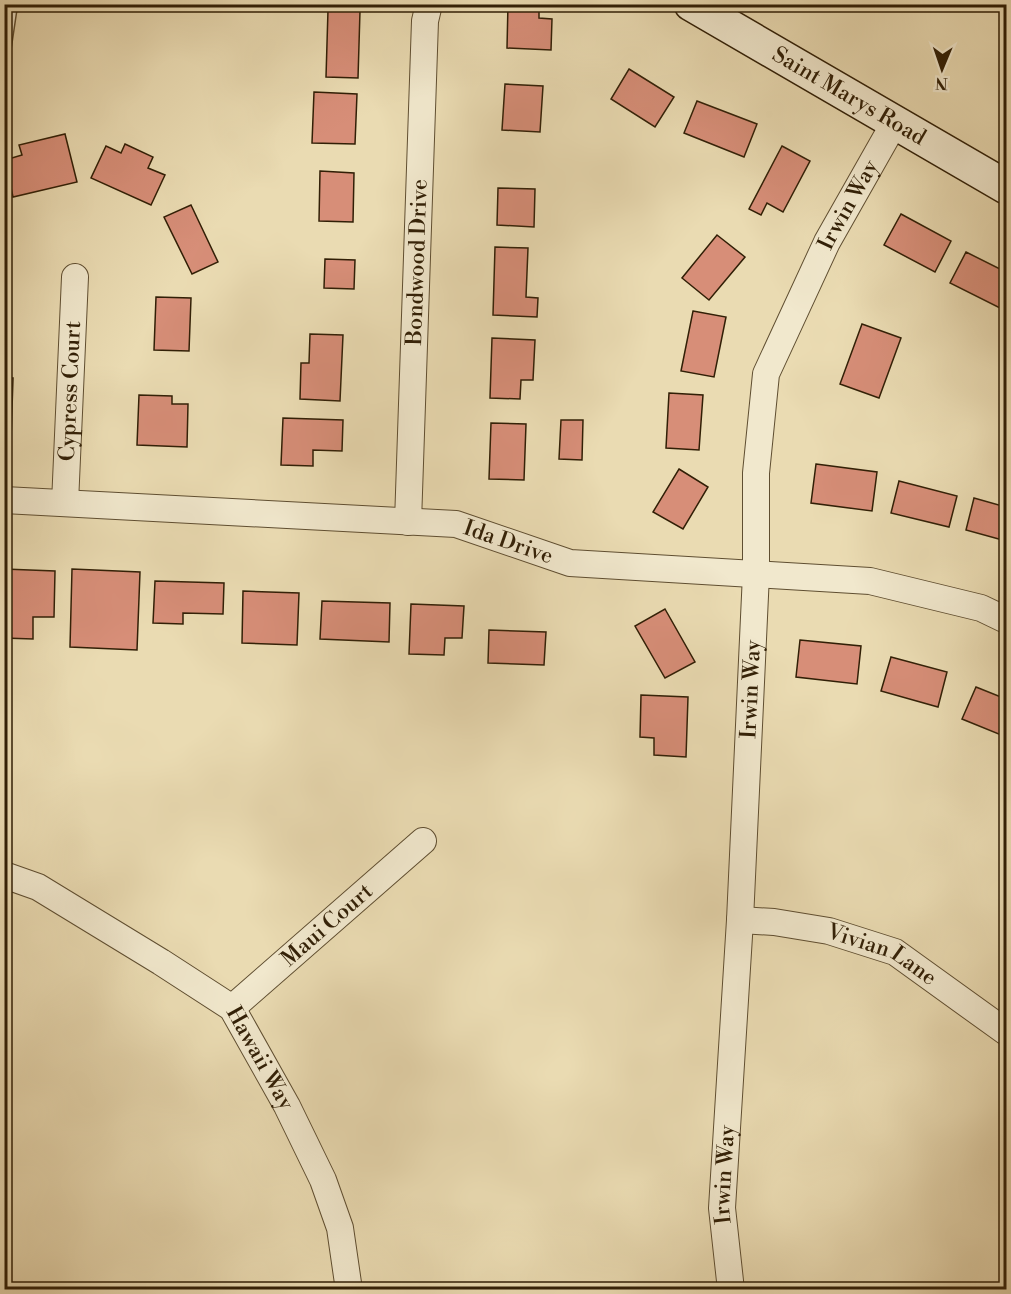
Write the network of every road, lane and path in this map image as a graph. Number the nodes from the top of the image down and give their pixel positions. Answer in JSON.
{"nodes":[{"id":1,"x":11,"y":4,"type":"edge"},
{"id":2,"x":429,"y":4,"type":"edge"},
{"id":3,"x":691,"y":4,"type":"edge"},
{"id":4,"x":4,"y":51,"type":"edge"},
{"id":5,"x":895,"y":122,"type":"junction"},
{"id":6,"x":1006,"y":187,"type":"edge"},
{"id":7,"x":75,"y":277,"type":"dead end"},
{"id":8,"x":4,"y":500,"type":"edge"},
{"id":9,"x":65,"y":503,"type":"junction"},
{"id":10,"x":408,"y":522,"type":"junction"},
{"id":11,"x":756,"y":574,"type":"junction"},
{"id":12,"x":1006,"y":620,"type":"edge"},
{"id":13,"x":423,"y":842,"type":"dead end"},
{"id":14,"x":4,"y":875,"type":"edge"},
{"id":15,"x":740,"y":920,"type":"junction"},
{"id":16,"x":232,"y":1008,"type":"junction"},
{"id":17,"x":1006,"y":1032,"type":"edge"},
{"id":18,"x":349,"y":1290,"type":"edge"},
{"id":19,"x":731,"y":1290,"type":"edge"}],
"edges":[{"from":1,"to":4,"type":"lane"},
{"from":2,"to":10,"type":"street","name":"Bondwood Drive"},
{"from":3,"to":5,"type":"main road","name":"Saint Marys Road"},
{"from":5,"to":6,"type":"main road","name":"Saint Marys Road"},
{"from":5,"to":11,"type":"street","name":"Irwin Way"},
{"from":7,"to":9,"type":"street","name":"Cypress Court"},
{"from":8,"to":9,"type":"street","name":"Ida Drive"},
{"from":9,"to":10,"type":"street","name":"Ida Drive"},
{"from":10,"to":11,"type":"street","name":"Ida Drive"},
{"from":11,"to":12,"type":"street","name":"Ida Drive"},
{"from":11,"to":15,"type":"street","name":"Irwin Way"},
{"from":13,"to":16,"type":"street","name":"Maui Court"},
{"from":14,"to":16,"type":"street","name":"Hawaii Way"},
{"from":15,"to":17,"type":"street","name":"Vivian Lane"},
{"from":15,"to":19,"type":"street","name":"Irwin Way"},
{"from":16,"to":18,"type":"street","name":"Hawaii Way"}]}
